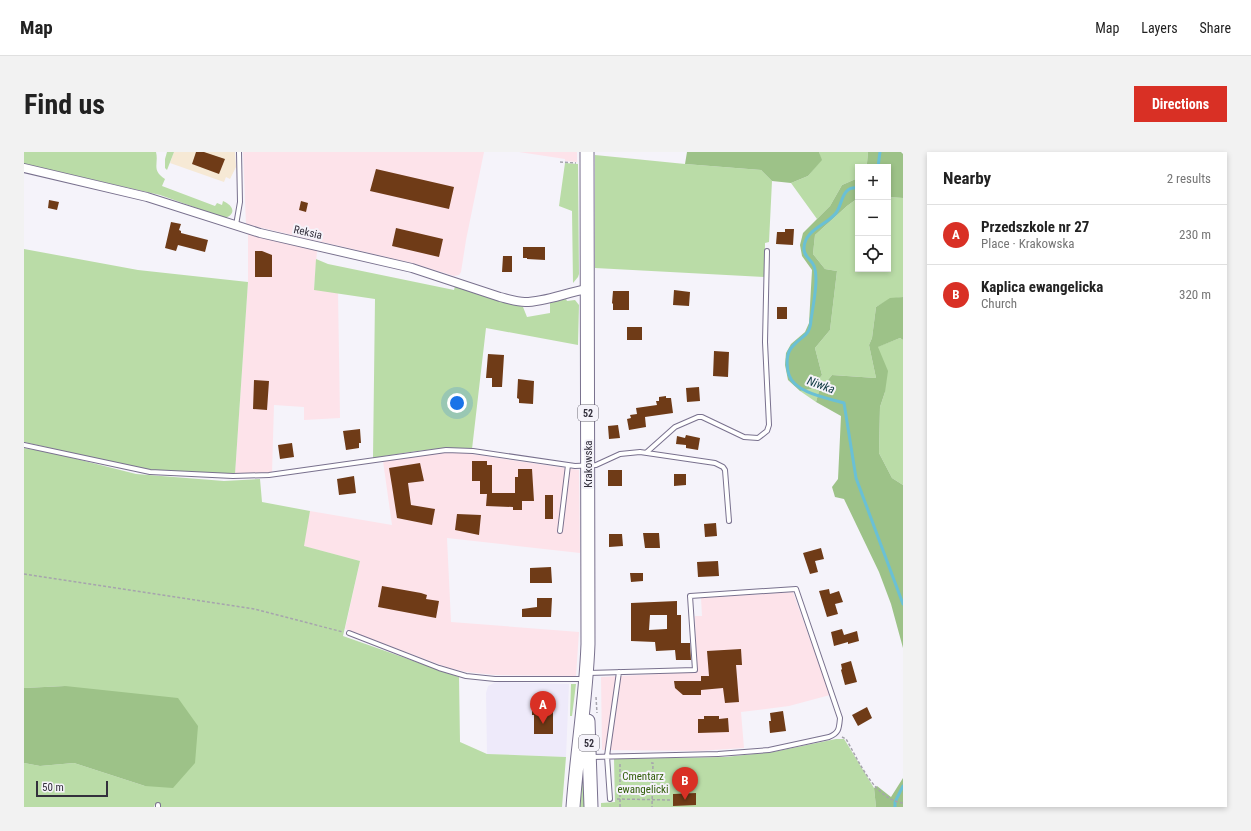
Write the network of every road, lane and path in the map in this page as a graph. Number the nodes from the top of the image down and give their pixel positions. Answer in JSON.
{"nodes":[{"id":1,"x":239,"y":152,"type":"edge"},
{"id":2,"x":583,"y":158,"type":"edge"},
{"id":3,"x":560,"y":162,"type":"dead end"},
{"id":4,"x":24,"y":168,"type":"edge"},
{"id":5,"x":236,"y":225,"type":"junction"},
{"id":6,"x":767,"y":251,"type":"dead end"},
{"id":7,"x":588,"y":289,"type":"junction"},
{"id":8,"x":24,"y":445,"type":"edge"},
{"id":9,"x":647,"y":452,"type":"junction"},
{"id":10,"x":568,"y":465,"type":"junction"},
{"id":11,"x":588,"y":466,"type":"junction"},
{"id":12,"x":730,"y":521,"type":"dead end"},
{"id":13,"x":560,"y":531,"type":"dead end"},
{"id":14,"x":24,"y":574,"type":"edge"},
{"id":15,"x":349,"y":633,"type":"joint"},
{"id":16,"x":619,"y":672,"type":"junction"},
{"id":17,"x":587,"y":676,"type":"junction"},
{"id":18,"x":835,"y":734,"type":"junction"},
{"id":19,"x":607,"y":756,"type":"junction"},
{"id":20,"x":589,"y":757,"type":"junction"},
{"id":21,"x":646,"y":763,"type":"dead end"},
{"id":22,"x":626,"y":764,"type":"dead end"},
{"id":23,"x":610,"y":799,"type":"joint"},
{"id":24,"x":620,"y":799,"type":"junction"},
{"id":25,"x":652,"y":800,"type":"junction"},
{"id":26,"x":671,"y":800,"type":"dead end"},
{"id":27,"x":902,"y":803,"type":"edge"},
{"id":28,"x":574,"y":807,"type":"edge"},
{"id":29,"x":591,"y":807,"type":"edge"},
{"id":30,"x":620,"y":807,"type":"edge"},
{"id":31,"x":652,"y":807,"type":"edge"}],
"edges":[{"from":1,"to":5,"type":"lane"},
{"from":2,"to":3,"type":"path"},
{"from":2,"to":7,"type":"main road","name":"Krakowska","number":"52"},
{"from":4,"to":5,"type":"street","name":"Reksia"},
{"from":5,"to":7,"type":"street","name":"Reksia"},
{"from":6,"to":9,"type":"lane"},
{"from":7,"to":11,"type":"main road","name":"Krakowska","number":"52"},
{"from":8,"to":10,"type":"lane"},
{"from":9,"to":11,"type":"lane"},
{"from":9,"to":12,"type":"lane"},
{"from":10,"to":11,"type":"lane"},
{"from":10,"to":13,"type":"lane"},
{"from":11,"to":17,"type":"main road","name":"Krakowska","number":"52"},
{"from":14,"to":15,"type":"path"},
{"from":15,"to":17,"type":"lane"},
{"from":16,"to":17,"type":"lane"},
{"from":16,"to":18,"type":"lane"},
{"from":16,"to":19,"type":"lane"},
{"from":17,"to":20,"type":"main road","name":"Krakowska","number":"52"},
{"from":17,"to":28,"type":"main road","name":"Krakowska","number":"52"},
{"from":18,"to":19,"type":"lane"},
{"from":18,"to":27,"type":"path"},
{"from":19,"to":20,"type":"lane"},
{"from":19,"to":23,"type":"lane"},
{"from":20,"to":29,"type":"main road","name":"Krakowska","number":"52"},
{"from":21,"to":25,"type":"path"},
{"from":22,"to":24,"type":"path"},
{"from":23,"to":24,"type":"path"},
{"from":24,"to":25,"type":"path"},
{"from":24,"to":30,"type":"path"},
{"from":25,"to":26,"type":"path"},
{"from":25,"to":31,"type":"path"}]}
